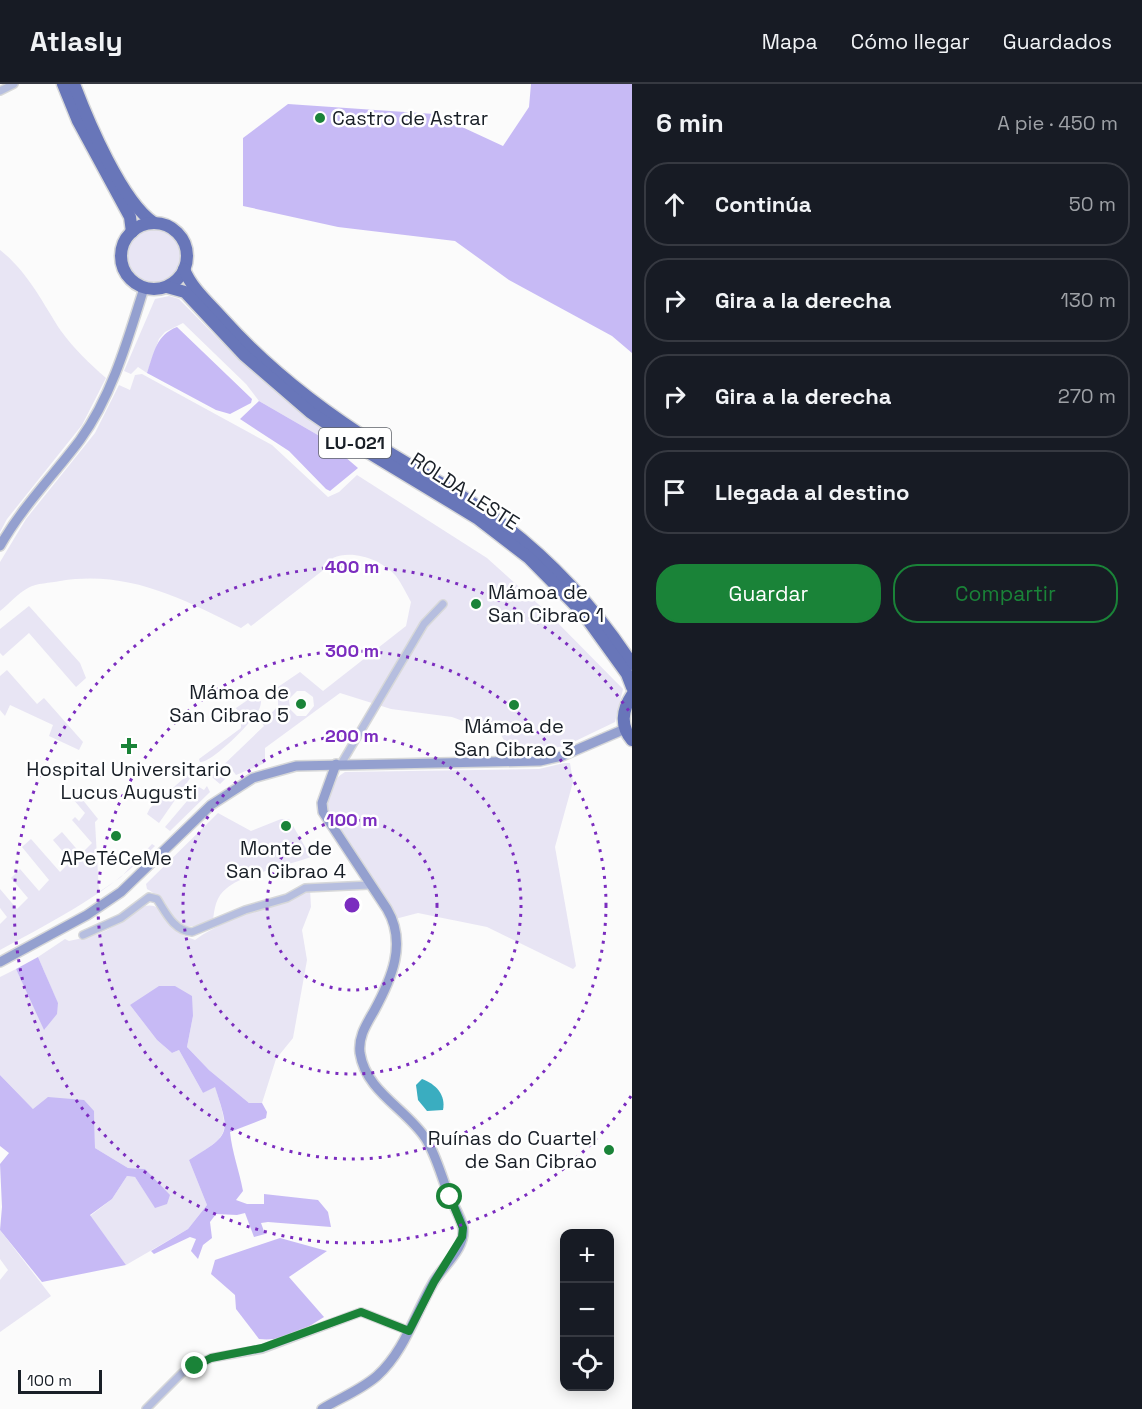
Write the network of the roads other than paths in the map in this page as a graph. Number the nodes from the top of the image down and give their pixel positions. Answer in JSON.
{"nodes":[{"id":1,"x":14,"y":84,"type":"edge"},
{"id":2,"x":63,"y":84,"type":"edge"},
{"id":3,"x":74,"y":84,"type":"edge"},
{"id":4,"x":0,"y":91,"type":"edge"},
{"id":5,"x":154,"y":223,"type":"junction"},
{"id":6,"x":132,"y":232,"type":"junction"},
{"id":7,"x":184,"y":269,"type":"junction"},
{"id":8,"x":167,"y":287,"type":"junction"},
{"id":9,"x":144,"y":288,"type":"junction"},
{"id":10,"x":0,"y":546,"type":"edge"},
{"id":11,"x":443,"y":603,"type":"dead end"},
{"id":12,"x":632,"y":664,"type":"edge"},
{"id":13,"x":632,"y":687,"type":"edge"},
{"id":14,"x":632,"y":695,"type":"edge"},
{"id":15,"x":625,"y":729,"type":"junction"},
{"id":16,"x":632,"y":740,"type":"edge"},
{"id":17,"x":338,"y":764,"type":"junction"},
{"id":18,"x":370,"y":885,"type":"junction"},
{"id":19,"x":83,"y":935,"type":"dead end"},
{"id":20,"x":0,"y":962,"type":"edge"},
{"id":21,"x":409,"y":1331,"type":"junction"},
{"id":22,"x":146,"y":1409,"type":"edge"},
{"id":23,"x":322,"y":1409,"type":"edge"}],
"edges":[{"from":1,"to":4,"type":"street"},
{"from":2,"to":6,"type":"highway"},
{"from":3,"to":5,"type":"highway"},
{"from":5,"to":6,"type":"highway"},
{"from":5,"to":7,"type":"highway"},
{"from":6,"to":9,"type":"highway"},
{"from":7,"to":8,"type":"highway"},
{"from":7,"to":12,"type":"highway","name":"ROLDA LESTE","number":"LU-021"},
{"from":8,"to":9,"type":"highway","name":"ROLDA LESTE","number":"LU-021"},
{"from":8,"to":13,"type":"highway","name":"ROLDA LESTE","number":"LU-021"},
{"from":9,"to":10,"type":"street"},
{"from":11,"to":17,"type":"street"},
{"from":14,"to":15,"type":"highway"},
{"from":15,"to":16,"type":"highway"},
{"from":15,"to":17,"type":"street"},
{"from":17,"to":18,"type":"street"},
{"from":17,"to":20,"type":"street"},
{"from":18,"to":19,"type":"street"},
{"from":18,"to":21,"type":"street"},
{"from":21,"to":22,"type":"street"},
{"from":21,"to":23,"type":"street"}]}
